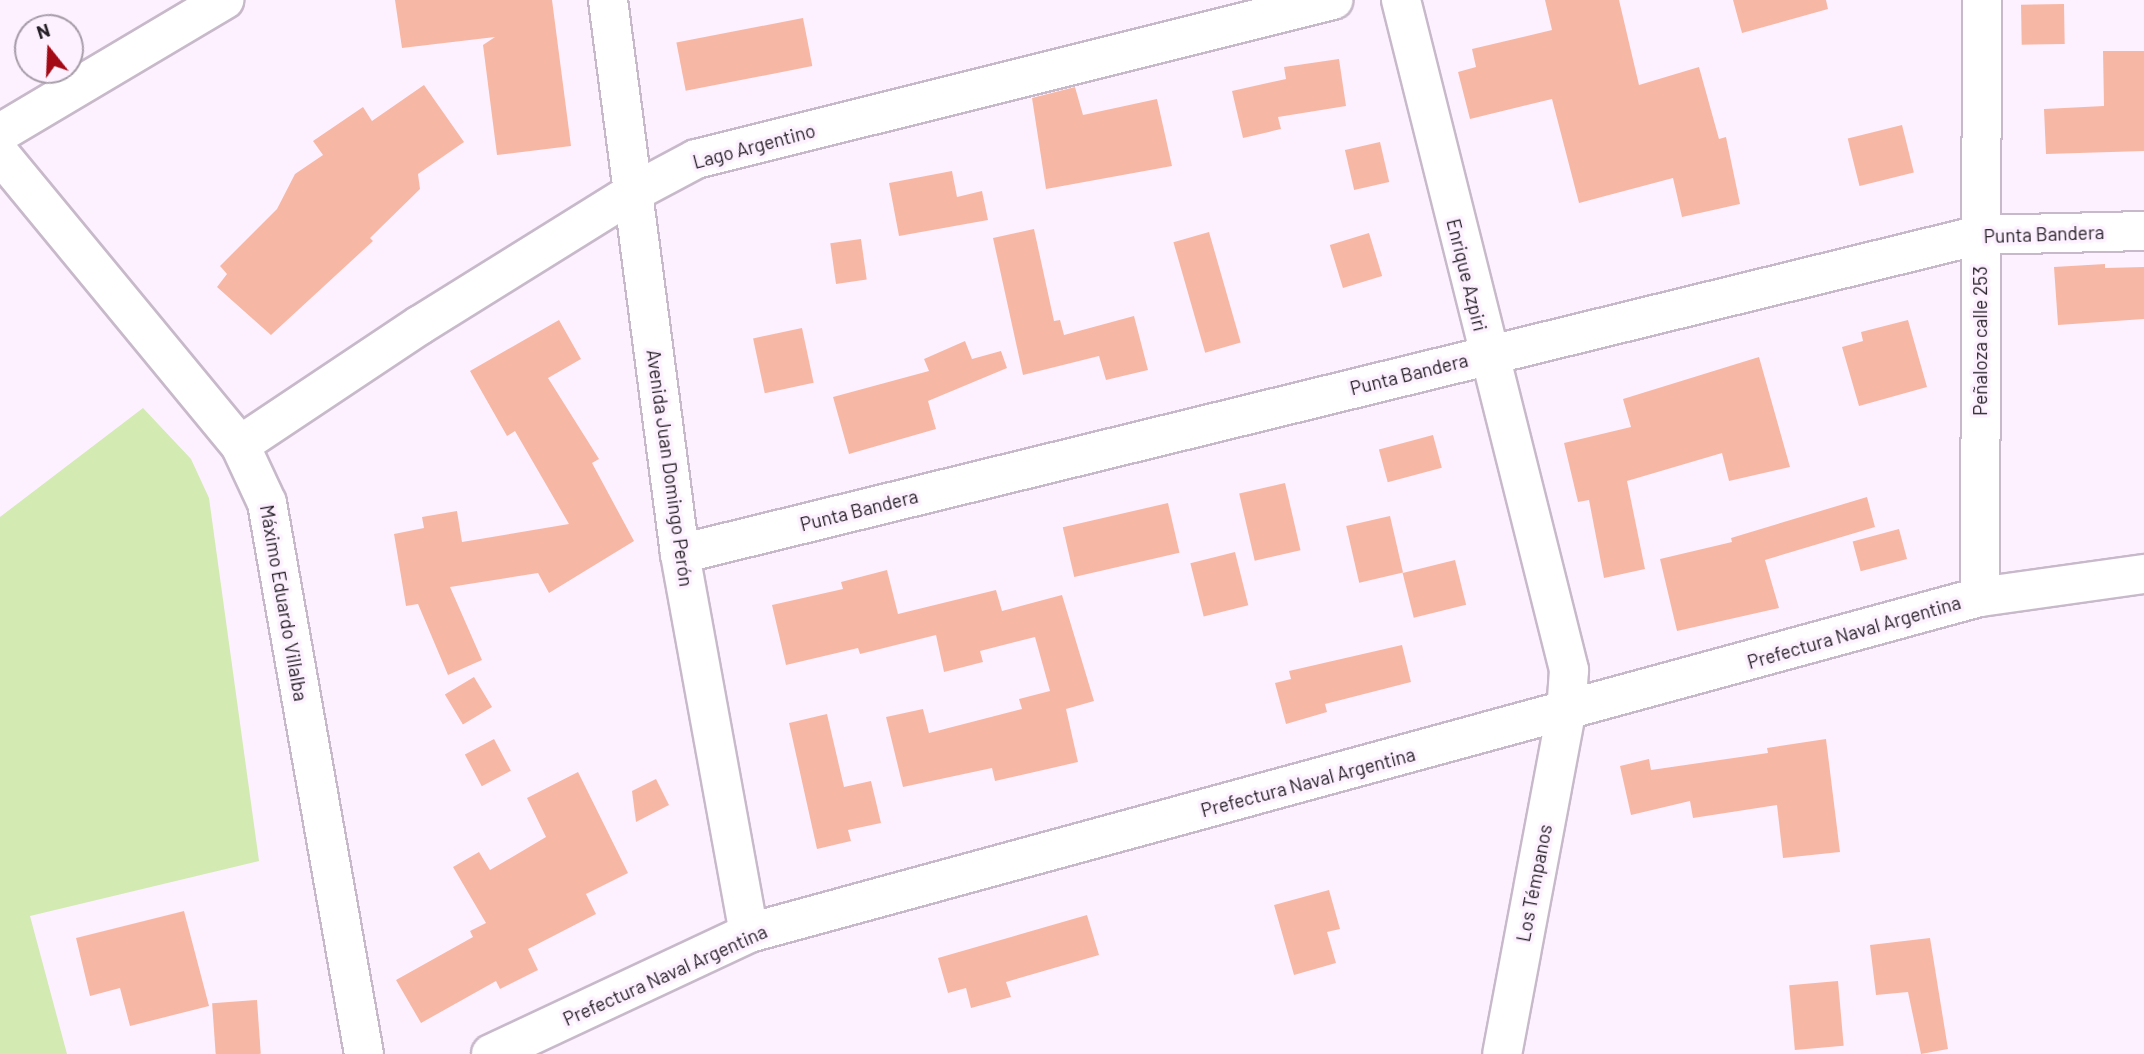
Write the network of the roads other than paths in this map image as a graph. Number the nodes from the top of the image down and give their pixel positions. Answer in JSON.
{"nodes":[{"id":1,"x":224,"y":0,"type":"edge"},
{"id":2,"x":608,"y":0,"type":"edge"},
{"id":3,"x":1333,"y":0,"type":"edge"},
{"id":4,"x":1401,"y":0,"type":"edge"},
{"id":5,"x":1982,"y":0,"type":"edge"},
{"id":6,"x":0,"y":133,"type":"edge"},
{"id":7,"x":0,"y":154,"type":"edge"},
{"id":8,"x":632,"y":193,"type":"junction"},
{"id":9,"x":2144,"y":231,"type":"edge"},
{"id":10,"x":1980,"y":235,"type":"junction"},
{"id":11,"x":1486,"y":355,"type":"junction"},
{"id":12,"x":240,"y":445,"type":"junction"},
{"id":13,"x":680,"y":554,"type":"junction"},
{"id":14,"x":2144,"y":574,"type":"edge"},
{"id":15,"x":1980,"y":597,"type":"junction"},
{"id":16,"x":1566,"y":713,"type":"junction"},
{"id":17,"x":749,"y":933,"type":"junction"},
{"id":18,"x":364,"y":1054,"type":"edge"},
{"id":19,"x":491,"y":1054,"type":"edge"},
{"id":20,"x":1502,"y":1054,"type":"edge"}],
"edges":[{"from":1,"to":6,"type":"street"},
{"from":2,"to":8,"type":"street","name":"Avenida Juan Domingo Perón"},
{"from":3,"to":8,"type":"street","name":"Lago Argentino"},
{"from":4,"to":11,"type":"street","name":"Enrique Azpiri"},
{"from":5,"to":10,"type":"street","name":"Peñaloza calle 253"},
{"from":7,"to":12,"type":"street","name":"Máximo Eduardo Villalba"},
{"from":8,"to":12,"type":"street","name":"Lago Argentino"},
{"from":8,"to":13,"type":"street","name":"Avenida Juan Domingo Perón"},
{"from":9,"to":10,"type":"street","name":"Punta Bandera"},
{"from":10,"to":11,"type":"street","name":"Punta Bandera"},
{"from":10,"to":15,"type":"street","name":"Peñaloza calle 253"},
{"from":11,"to":13,"type":"street","name":"Punta Bandera"},
{"from":11,"to":16,"type":"street","name":"Enrique Azpiri"},
{"from":12,"to":18,"type":"street","name":"Máximo Eduardo Villalba"},
{"from":13,"to":17,"type":"street","name":"Avenida Juan Domingo Perón"},
{"from":14,"to":15,"type":"street","name":"Prefectura Naval Argentina"},
{"from":15,"to":16,"type":"street","name":"Prefectura Naval Argentina"},
{"from":16,"to":17,"type":"street","name":"Prefectura Naval Argentina"},
{"from":16,"to":20,"type":"street","name":"Los Témpanos"},
{"from":17,"to":19,"type":"street","name":"Prefectura Naval Argentina"}]}
